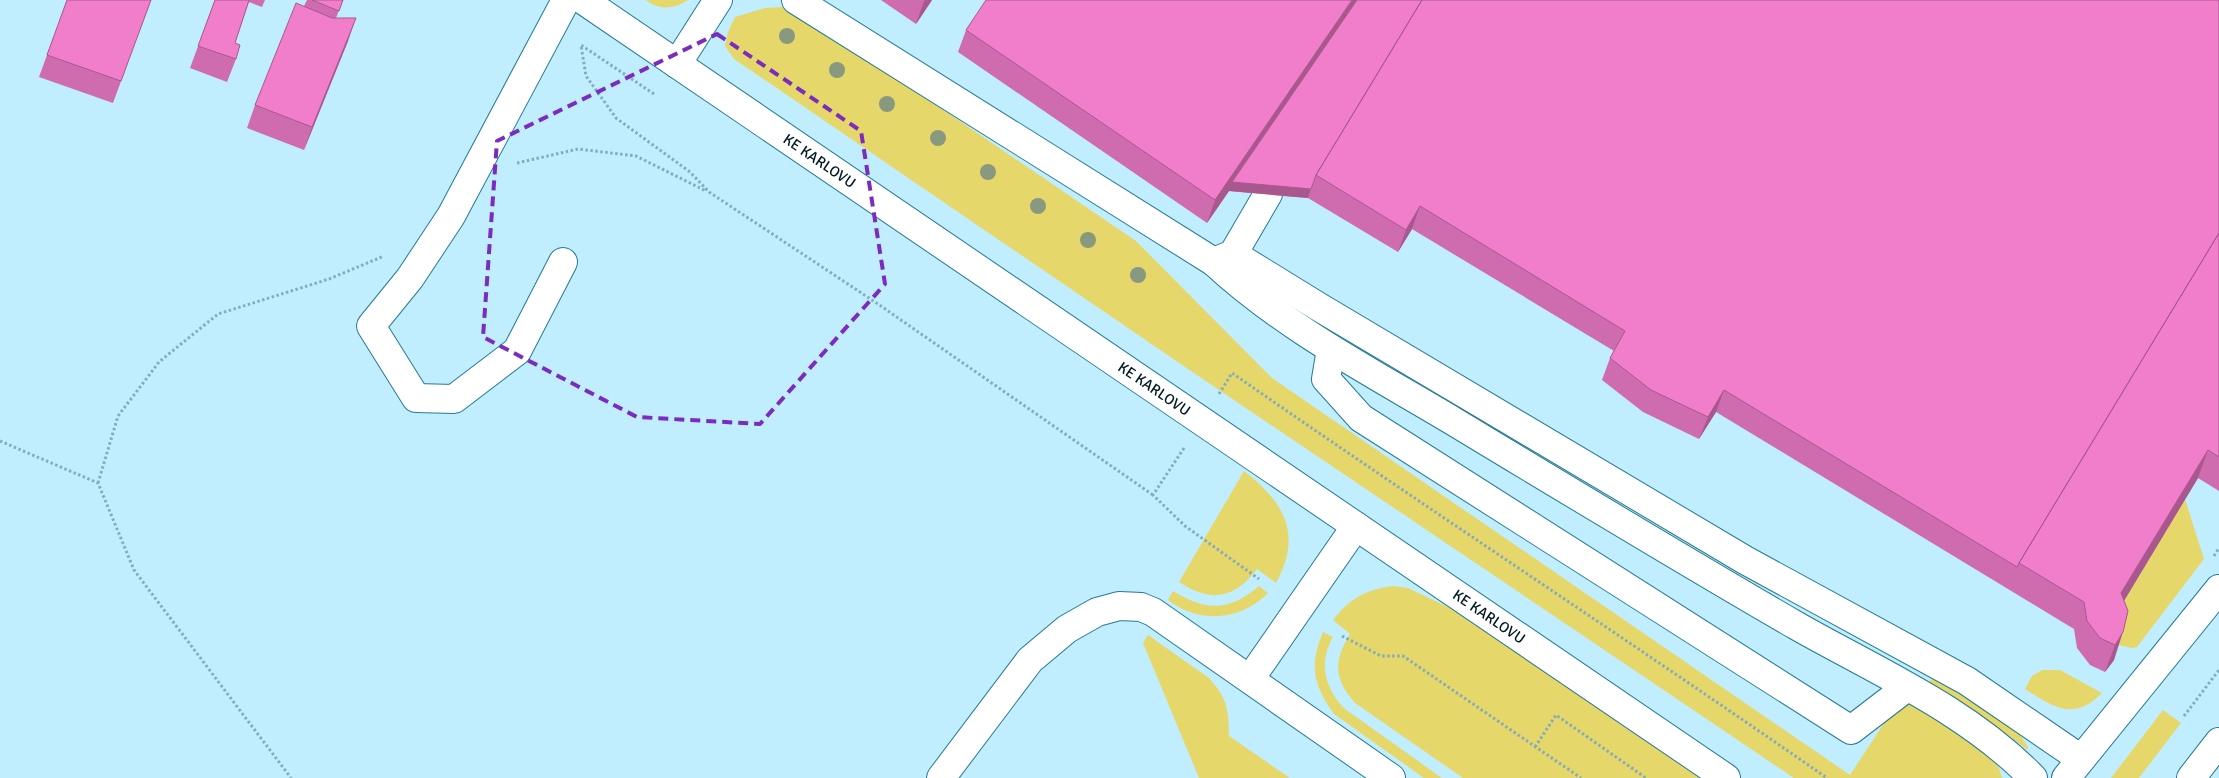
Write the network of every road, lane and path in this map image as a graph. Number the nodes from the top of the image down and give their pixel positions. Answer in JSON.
{"nodes":[{"id":1,"x":566,"y":0,"type":"edge"},
{"id":2,"x":583,"y":0,"type":"edge"},
{"id":3,"x":718,"y":0,"type":"edge"},
{"id":4,"x":796,"y":0,"type":"edge"},
{"id":5,"x":676,"y":64,"type":"junction"},
{"id":6,"x":654,"y":94,"type":"dead end"},
{"id":7,"x":1268,"y":194,"type":"edge"},
{"id":8,"x":1223,"y":258,"type":"junction"},
{"id":9,"x":563,"y":262,"type":"dead end"},
{"id":10,"x":1331,"y":349,"type":"junction"},
{"id":11,"x":0,"y":441,"type":"edge"},
{"id":12,"x":1153,"y":495,"type":"dead end"},
{"id":13,"x":1356,"y":526,"type":"junction"},
{"id":14,"x":2219,"y":589,"type":"edge"},
{"id":15,"x":1342,"y":636,"type":"dead end"},
{"id":16,"x":2219,"y":670,"type":"edge"},
{"id":17,"x":1250,"y":679,"type":"junction"},
{"id":18,"x":1907,"y":687,"type":"junction"},
{"id":19,"x":2184,"y":716,"type":"dead end"},
{"id":20,"x":2219,"y":742,"type":"edge"},
{"id":21,"x":1535,"y":746,"type":"junction"},
{"id":22,"x":2073,"y":769,"type":"edge"},
{"id":23,"x":291,"y":778,"type":"edge"},
{"id":24,"x":941,"y":778,"type":"edge"},
{"id":25,"x":1391,"y":778,"type":"edge"},
{"id":26,"x":1581,"y":778,"type":"edge"},
{"id":27,"x":1646,"y":778,"type":"edge"},
{"id":28,"x":1726,"y":778,"type":"edge"},
{"id":29,"x":2033,"y":778,"type":"edge"},
{"id":30,"x":2192,"y":778,"type":"edge"}],
"edges":[{"from":1,"to":9,"type":"street"},
{"from":2,"to":5,"type":"street","name":"KE KARLOVU"},
{"from":3,"to":5,"type":"street"},
{"from":4,"to":8,"type":"street"},
{"from":5,"to":13,"type":"street","name":"KE KARLOVU"},
{"from":6,"to":12,"type":"path"},
{"from":7,"to":8,"type":"street"},
{"from":8,"to":10,"type":"street"},
{"from":8,"to":22,"type":"street"},
{"from":10,"to":18,"type":"street"},
{"from":10,"to":18,"type":"street"},
{"from":11,"to":23,"type":"path"},
{"from":13,"to":17,"type":"street"},
{"from":13,"to":28,"type":"street","name":"KE KARLOVU"},
{"from":14,"to":22,"type":"street"},
{"from":15,"to":21,"type":"path"},
{"from":16,"to":19,"type":"path"},
{"from":17,"to":24,"type":"street"},
{"from":17,"to":25,"type":"street"},
{"from":18,"to":29,"type":"street"},
{"from":20,"to":30,"type":"street"},
{"from":21,"to":26,"type":"path"},
{"from":21,"to":27,"type":"path"}]}
